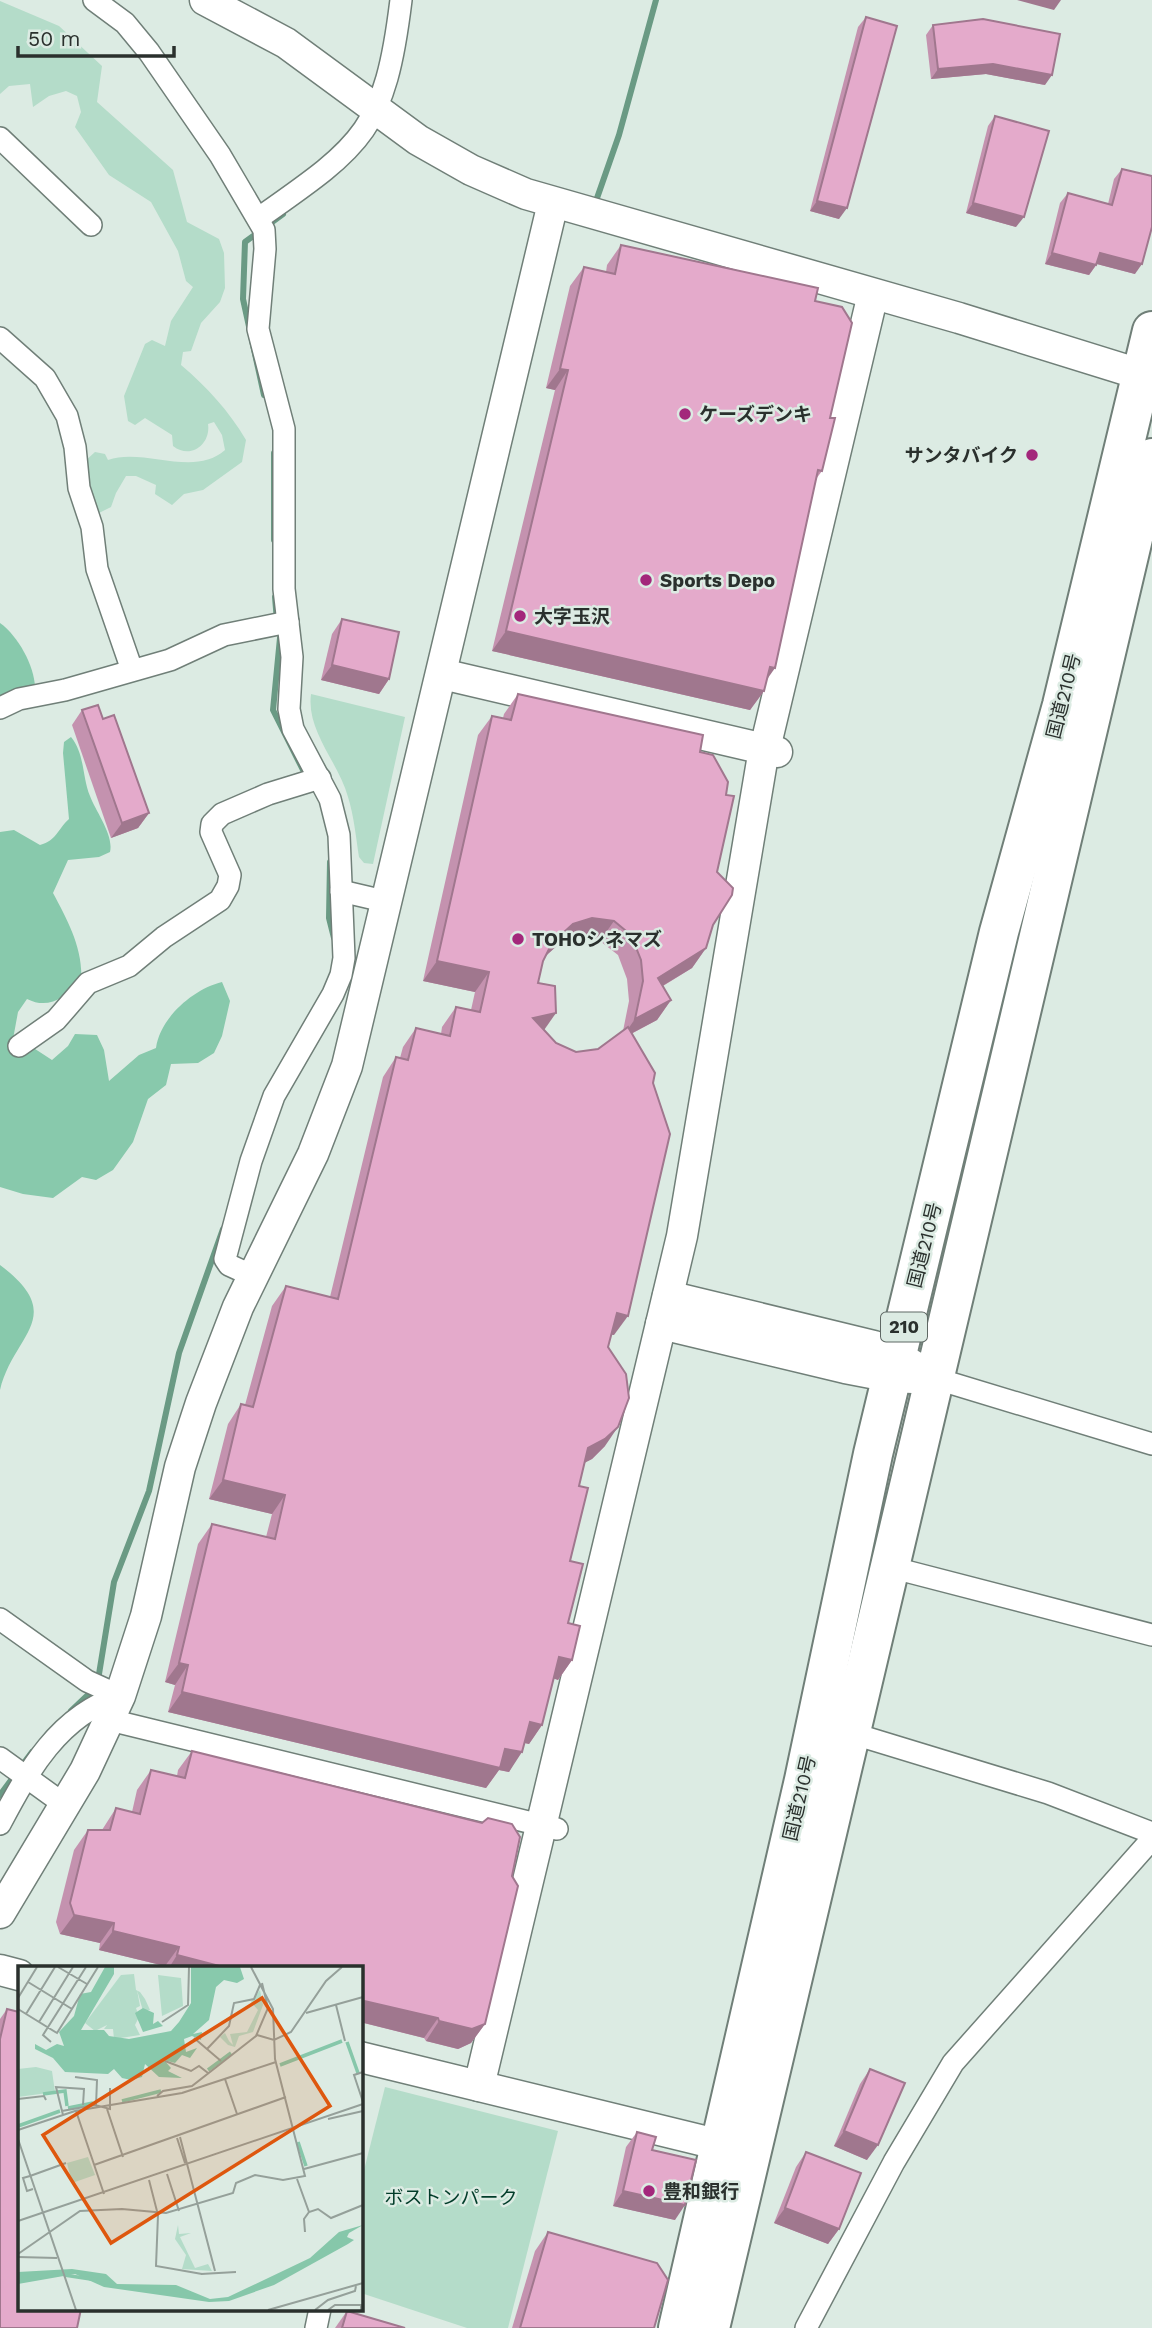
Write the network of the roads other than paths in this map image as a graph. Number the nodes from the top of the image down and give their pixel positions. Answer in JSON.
{"nodes":[{"id":1,"x":94,"y":0,"type":"edge"},
{"id":2,"x":205,"y":0,"type":"edge"},
{"id":3,"x":401,"y":0,"type":"edge"},
{"id":4,"x":376,"y":112,"type":"junction"},
{"id":5,"x":0,"y":138,"type":"edge"},
{"id":6,"x":554,"y":203,"type":"junction"},
{"id":7,"x":259,"y":218,"type":"junction"},
{"id":8,"x":91,"y":225,"type":"dead end"},
{"id":9,"x":878,"y":295,"type":"junction"},
{"id":10,"x":1152,"y":331,"type":"edge"},
{"id":11,"x":0,"y":338,"type":"edge"},
{"id":12,"x":1147,"y":376,"type":"edge"},
{"id":13,"x":1152,"y":458,"type":"edge"},
{"id":14,"x":288,"y":622,"type":"junction"},
{"id":15,"x":132,"y":670,"type":"junction"},
{"id":16,"x":442,"y":674,"type":"junction"},
{"id":17,"x":0,"y":708,"type":"edge"},
{"id":18,"x":771,"y":751,"type":"junction"},
{"id":19,"x":320,"y":778,"type":"junction"},
{"id":20,"x":341,"y":891,"type":"junction"},
{"id":21,"x":388,"y":902,"type":"junction"},
{"id":22,"x":19,"y":1046,"type":"dead end"},
{"id":23,"x":253,"y":1276,"type":"junction"},
{"id":24,"x":671,"y":1311,"type":"junction"},
{"id":25,"x":895,"y":1366,"type":"junction"},
{"id":26,"x":934,"y":1378,"type":"junction"},
{"id":27,"x":1152,"y":1444,"type":"edge"},
{"id":28,"x":890,"y":1567,"type":"junction"},
{"id":29,"x":0,"y":1619,"type":"edge"},
{"id":30,"x":1152,"y":1635,"type":"edge"},
{"id":31,"x":104,"y":1696,"type":"junction"},
{"id":32,"x":850,"y":1733,"type":"junction"},
{"id":33,"x":15,"y":1769,"type":"edge"},
{"id":34,"x":65,"y":1805,"type":"junction"},
{"id":35,"x":0,"y":1824,"type":"edge"},
{"id":36,"x":549,"y":1827,"type":"junction"},
{"id":37,"x":1152,"y":1833,"type":"edge"},
{"id":38,"x":1152,"y":1839,"type":"edge"},
{"id":39,"x":0,"y":1913,"type":"edge"},
{"id":40,"x":0,"y":1970,"type":"edge"},
{"id":41,"x":18,"y":1975,"type":"edge"},
{"id":42,"x":362,"y":2057,"type":"edge"},
{"id":43,"x":487,"y":2088,"type":"junction"},
{"id":44,"x":736,"y":2148,"type":"junction"},
{"id":45,"x":320,"y":2310,"type":"edge"},
{"id":46,"x":316,"y":2328,"type":"edge"},
{"id":47,"x":678,"y":2328,"type":"edge"},
{"id":48,"x":710,"y":2328,"type":"edge"},
{"id":49,"x":806,"y":2328,"type":"edge"}],
"edges":[{"from":1,"to":7,"type":"street"},
{"from":2,"to":4,"type":"street"},
{"from":3,"to":4,"type":"street"},
{"from":4,"to":6,"type":"street"},
{"from":4,"to":7,"type":"street"},
{"from":5,"to":8,"type":"street"},
{"from":6,"to":9,"type":"street"},
{"from":6,"to":16,"type":"street"},
{"from":7,"to":14,"type":"street"},
{"from":9,"to":12,"type":"street"},
{"from":9,"to":18,"type":"street"},
{"from":10,"to":12,"type":"highway","name":"国道210号","number":"210"},
{"from":11,"to":15,"type":"street"},
{"from":12,"to":25,"type":"highway","name":"国道210号","number":"210"},
{"from":13,"to":26,"type":"highway","name":"国道210号","number":"210"},
{"from":14,"to":15,"type":"street"},
{"from":14,"to":19,"type":"street"},
{"from":15,"to":17,"type":"street"},
{"from":16,"to":18,"type":"street"},
{"from":16,"to":21,"type":"street"},
{"from":18,"to":24,"type":"street"},
{"from":19,"to":20,"type":"street"},
{"from":19,"to":22,"type":"street"},
{"from":20,"to":21,"type":"street"},
{"from":20,"to":23,"type":"street"},
{"from":21,"to":23,"type":"street"},
{"from":23,"to":31,"type":"street"},
{"from":24,"to":25,"type":"street"},
{"from":24,"to":36,"type":"street"},
{"from":25,"to":26,"type":"street"},
{"from":25,"to":44,"type":"highway","name":"国道210号","number":"210"},
{"from":26,"to":27,"type":"street"},
{"from":26,"to":28,"type":"highway","name":"国道210号","number":"210"},
{"from":28,"to":30,"type":"street"},
{"from":28,"to":32,"type":"highway","name":"国道210号","number":"210"},
{"from":29,"to":31,"type":"street"},
{"from":31,"to":33,"type":"street"},
{"from":31,"to":34,"type":"street"},
{"from":31,"to":36,"type":"street"},
{"from":32,"to":37,"type":"street"},
{"from":32,"to":44,"type":"highway","name":"国道210号","number":"210"},
{"from":33,"to":34,"type":"street"},
{"from":33,"to":35,"type":"street"},
{"from":34,"to":39,"type":"street"},
{"from":36,"to":43,"type":"street"},
{"from":38,"to":49,"type":"street"},
{"from":40,"to":41,"type":"street"},
{"from":42,"to":43,"type":"street"},
{"from":43,"to":44,"type":"street"},
{"from":44,"to":47,"type":"highway","name":"国道210号","number":"210"},
{"from":44,"to":48,"type":"highway","name":"国道210号","number":"210"},
{"from":45,"to":46,"type":"street"}]}
